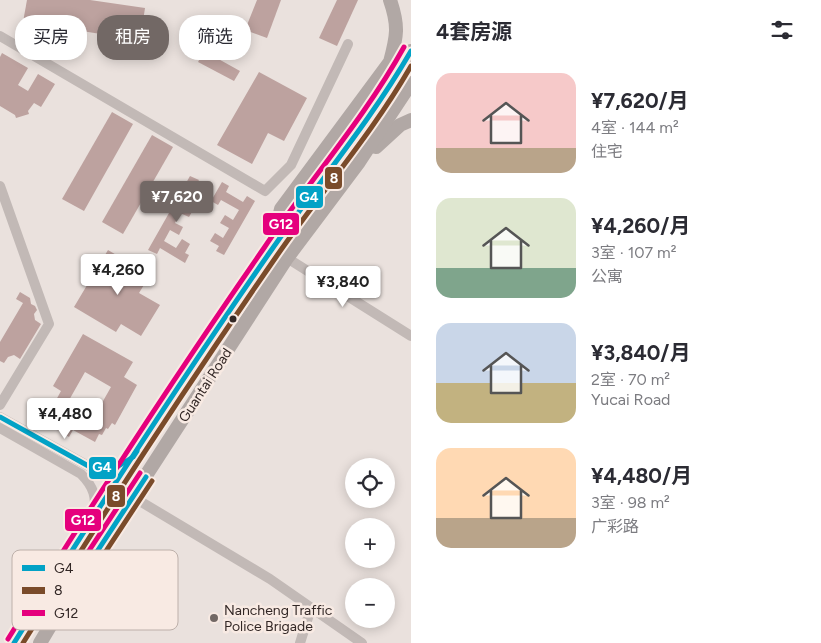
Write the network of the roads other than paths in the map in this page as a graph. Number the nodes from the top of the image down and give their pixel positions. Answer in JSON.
{"nodes":[{"id":1,"x":390,"y":0,"type":"edge"},
{"id":2,"x":1,"y":40,"type":"edge"},
{"id":3,"x":348,"y":44,"type":"dead end"},
{"id":4,"x":411,"y":51,"type":"edge"},
{"id":5,"x":411,"y":83,"type":"edge"},
{"id":6,"x":411,"y":120,"type":"edge"},
{"id":7,"x":358,"y":162,"type":"junction"},
{"id":8,"x":284,"y":172,"type":"junction"},
{"id":9,"x":299,"y":184,"type":"junction"},
{"id":10,"x":0,"y":186,"type":"edge"},
{"id":11,"x":271,"y":250,"type":"junction"},
{"id":12,"x":287,"y":258,"type":"junction"},
{"id":13,"x":411,"y":336,"type":"edge"},
{"id":14,"x":0,"y":405,"type":"edge"},
{"id":15,"x":0,"y":418,"type":"edge"},
{"id":16,"x":0,"y":428,"type":"edge"},
{"id":17,"x":133,"y":457,"type":"junction"},
{"id":18,"x":133,"y":497,"type":"junction"},
{"id":19,"x":90,"y":521,"type":"junction"},
{"id":20,"x":72,"y":550,"type":"edge"},
{"id":21,"x":98,"y":550,"type":"edge"},
{"id":22,"x":311,"y":608,"type":"junction"},
{"id":23,"x":22,"y":630,"type":"edge"},
{"id":24,"x":48,"y":630,"type":"edge"},
{"id":25,"x":14,"y":643,"type":"edge"},
{"id":26,"x":40,"y":643,"type":"edge"},
{"id":27,"x":300,"y":643,"type":"edge"},
{"id":28,"x":362,"y":643,"type":"edge"}],
"edges":[{"from":1,"to":9,"type":"main road"},
{"from":2,"to":8,"type":"street"},
{"from":3,"to":8,"type":"street"},
{"from":4,"to":11,"type":"main road","name":"Guantai Road"},
{"from":5,"to":7,"type":"main road","name":"Guantai Road"},
{"from":6,"to":7,"type":"main road"},
{"from":7,"to":12,"type":"main road","name":"Guantai Road"},
{"from":8,"to":9,"type":"street"},
{"from":9,"to":11,"type":"main road"},
{"from":10,"to":14,"type":"street"},
{"from":11,"to":17,"type":"main road","name":"Guantai Road"},
{"from":12,"to":13,"type":"street"},
{"from":12,"to":18,"type":"main road","name":"Guantai Road"},
{"from":15,"to":17,"type":"street"},
{"from":16,"to":19,"type":"street"},
{"from":17,"to":19,"type":"main road","name":"Guantai Road"},
{"from":18,"to":21,"type":"main road","name":"Guantai Road"},
{"from":18,"to":22,"type":"street"},
{"from":19,"to":20,"type":"main road","name":"Guantai Road"},
{"from":22,"to":27,"type":"street"},
{"from":22,"to":28,"type":"street"},
{"from":23,"to":25,"type":"main road","name":"Guantai Road"},
{"from":24,"to":26,"type":"main road","name":"Guantai Road"}]}
